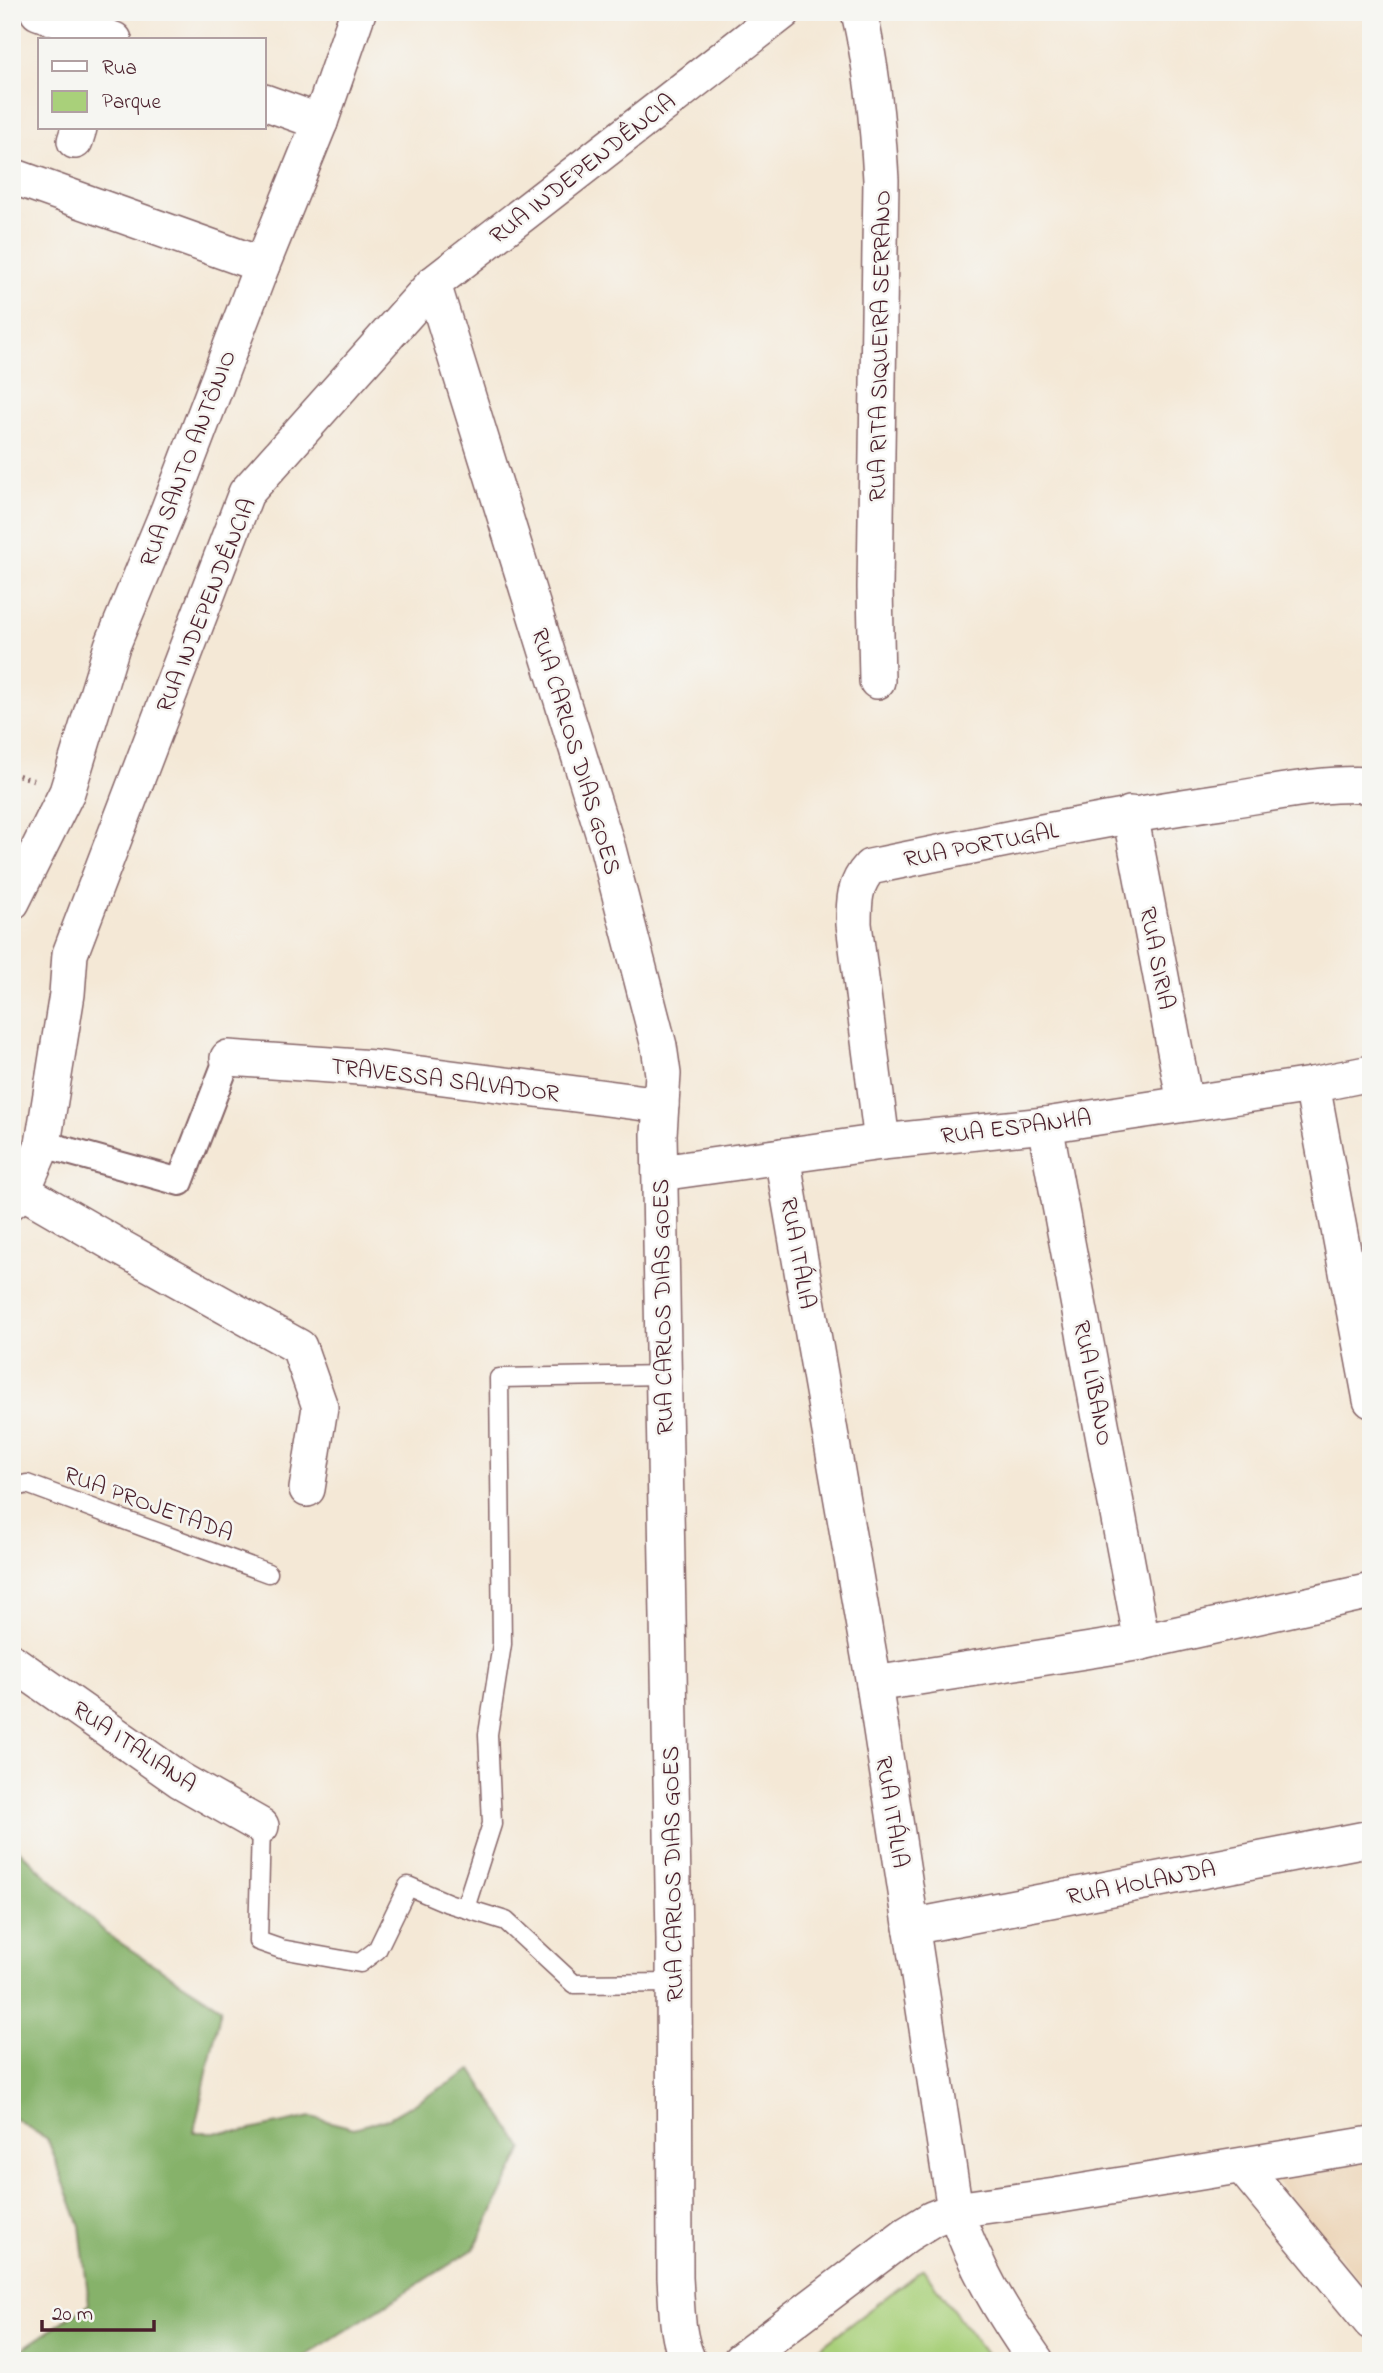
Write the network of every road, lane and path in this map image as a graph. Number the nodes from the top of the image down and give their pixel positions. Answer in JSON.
{"nodes":[{"id":1,"x":38,"y":12,"type":"edge"},
{"id":2,"x":358,"y":12,"type":"edge"},
{"id":3,"x":782,"y":12,"type":"edge"},
{"id":4,"x":859,"y":12,"type":"edge"},
{"id":5,"x":113,"y":33,"type":"edge"},
{"id":6,"x":266,"y":103,"type":"edge"},
{"id":7,"x":320,"y":122,"type":"junction"},
{"id":8,"x":12,"y":176,"type":"edge"},
{"id":9,"x":262,"y":265,"type":"junction"},
{"id":10,"x":433,"y":284,"type":"junction"},
{"id":11,"x":877,"y":681,"type":"dead end"},
{"id":12,"x":1371,"y":785,"type":"edge"},
{"id":13,"x":1130,"y":814,"type":"junction"},
{"id":14,"x":12,"y":902,"type":"edge"},
{"id":15,"x":228,"y":1058,"type":"joint"},
{"id":16,"x":1371,"y":1073,"type":"edge"},
{"id":17,"x":1312,"y":1085,"type":"junction"},
{"id":18,"x":1185,"y":1103,"type":"junction"},
{"id":19,"x":661,"y":1105,"type":"junction"},
{"id":20,"x":1045,"y":1125,"type":"junction"},
{"id":21,"x":882,"y":1142,"type":"junction"},
{"id":22,"x":43,"y":1144,"type":"junction"},
{"id":23,"x":782,"y":1156,"type":"junction"},
{"id":24,"x":660,"y":1173,"type":"junction"},
{"id":25,"x":17,"y":1195,"type":"edge"},
{"id":26,"x":663,"y":1375,"type":"junction"},
{"id":27,"x":1371,"y":1400,"type":"edge"},
{"id":28,"x":12,"y":1488,"type":"edge"},
{"id":29,"x":307,"y":1489,"type":"dead end"},
{"id":30,"x":268,"y":1573,"type":"dead end"},
{"id":31,"x":1371,"y":1591,"type":"edge"},
{"id":32,"x":1142,"y":1642,"type":"junction"},
{"id":33,"x":12,"y":1662,"type":"edge"},
{"id":34,"x":874,"y":1684,"type":"junction"},
{"id":35,"x":261,"y":1826,"type":"joint"},
{"id":36,"x":1371,"y":1838,"type":"edge"},
{"id":37,"x":465,"y":1908,"type":"junction"},
{"id":38,"x":911,"y":1927,"type":"junction"},
{"id":39,"x":674,"y":1983,"type":"junction"},
{"id":40,"x":1371,"y":2144,"type":"edge"},
{"id":41,"x":1242,"y":2166,"type":"junction"},
{"id":42,"x":955,"y":2210,"type":"junction"},
{"id":43,"x":1371,"y":2322,"type":"edge"},
{"id":44,"x":677,"y":2357,"type":"edge"},
{"id":45,"x":740,"y":2361,"type":"edge"},
{"id":46,"x":1036,"y":2361,"type":"edge"}],
"edges":[{"from":1,"to":5,"type":"street"},
{"from":2,"to":7,"type":"street","name":"RUA SANTO ANTÔNIO"},
{"from":3,"to":10,"type":"street","name":"RUA INDEPENDÊNCIA"},
{"from":4,"to":11,"type":"street","name":"RUA RITA SIQUEIRA SERRANO"},
{"from":6,"to":7,"type":"street"},
{"from":7,"to":9,"type":"street","name":"RUA SANTO ANTÔNIO"},
{"from":8,"to":9,"type":"street"},
{"from":9,"to":14,"type":"street","name":"RUA SANTO ANTÔNIO"},
{"from":10,"to":19,"type":"street","name":"RUA CARLOS DIAS GOES"},
{"from":10,"to":22,"type":"street","name":"RUA INDEPENDÊNCIA"},
{"from":12,"to":13,"type":"street","name":"RUA PORTUGAL"},
{"from":13,"to":18,"type":"street","name":"RUA SIRIA"},
{"from":13,"to":21,"type":"street","name":"RUA PORTUGAL"},
{"from":15,"to":19,"type":"street","name":"TRAVESSA SALVADOR"},
{"from":15,"to":22,"type":"street"},
{"from":16,"to":17,"type":"street","name":"RUA ESPANHA"},
{"from":17,"to":18,"type":"street","name":"RUA ESPANHA"},
{"from":17,"to":27,"type":"street"},
{"from":18,"to":20,"type":"street","name":"RUA ESPANHA"},
{"from":19,"to":24,"type":"street","name":"RUA CARLOS DIAS GOES"},
{"from":20,"to":21,"type":"street","name":"RUA ESPANHA"},
{"from":20,"to":32,"type":"street","name":"RUA LÍBANO"},
{"from":21,"to":23,"type":"street","name":"RUA ESPANHA"},
{"from":22,"to":25,"type":"street","name":"RUA INDEPENDÊNCIA"},
{"from":23,"to":24,"type":"street","name":"RUA ESPANHA"},
{"from":23,"to":34,"type":"street","name":"RUA ITÁLIA"},
{"from":24,"to":26,"type":"street","name":"RUA CARLOS DIAS GOES"},
{"from":25,"to":29,"type":"street"},
{"from":26,"to":37,"type":"lane"},
{"from":26,"to":39,"type":"street","name":"RUA CARLOS DIAS GOES"},
{"from":28,"to":30,"type":"lane","name":"RUA PROJETADA"},
{"from":31,"to":32,"type":"street"},
{"from":32,"to":34,"type":"street"},
{"from":33,"to":35,"type":"street","name":"RUA ITALIANA"},
{"from":34,"to":38,"type":"street","name":"RUA ITÁLIA"},
{"from":35,"to":37,"type":"lane"},
{"from":36,"to":38,"type":"street","name":"RUA HOLANDA"},
{"from":37,"to":39,"type":"lane"},
{"from":38,"to":42,"type":"street","name":"RUA ITÁLIA"},
{"from":39,"to":44,"type":"street","name":"RUA CARLOS DIAS GOES"},
{"from":40,"to":41,"type":"street"},
{"from":41,"to":42,"type":"street"},
{"from":41,"to":43,"type":"street"},
{"from":42,"to":45,"type":"street"},
{"from":42,"to":46,"type":"street","name":"RUA ITÁLIA"}]}
